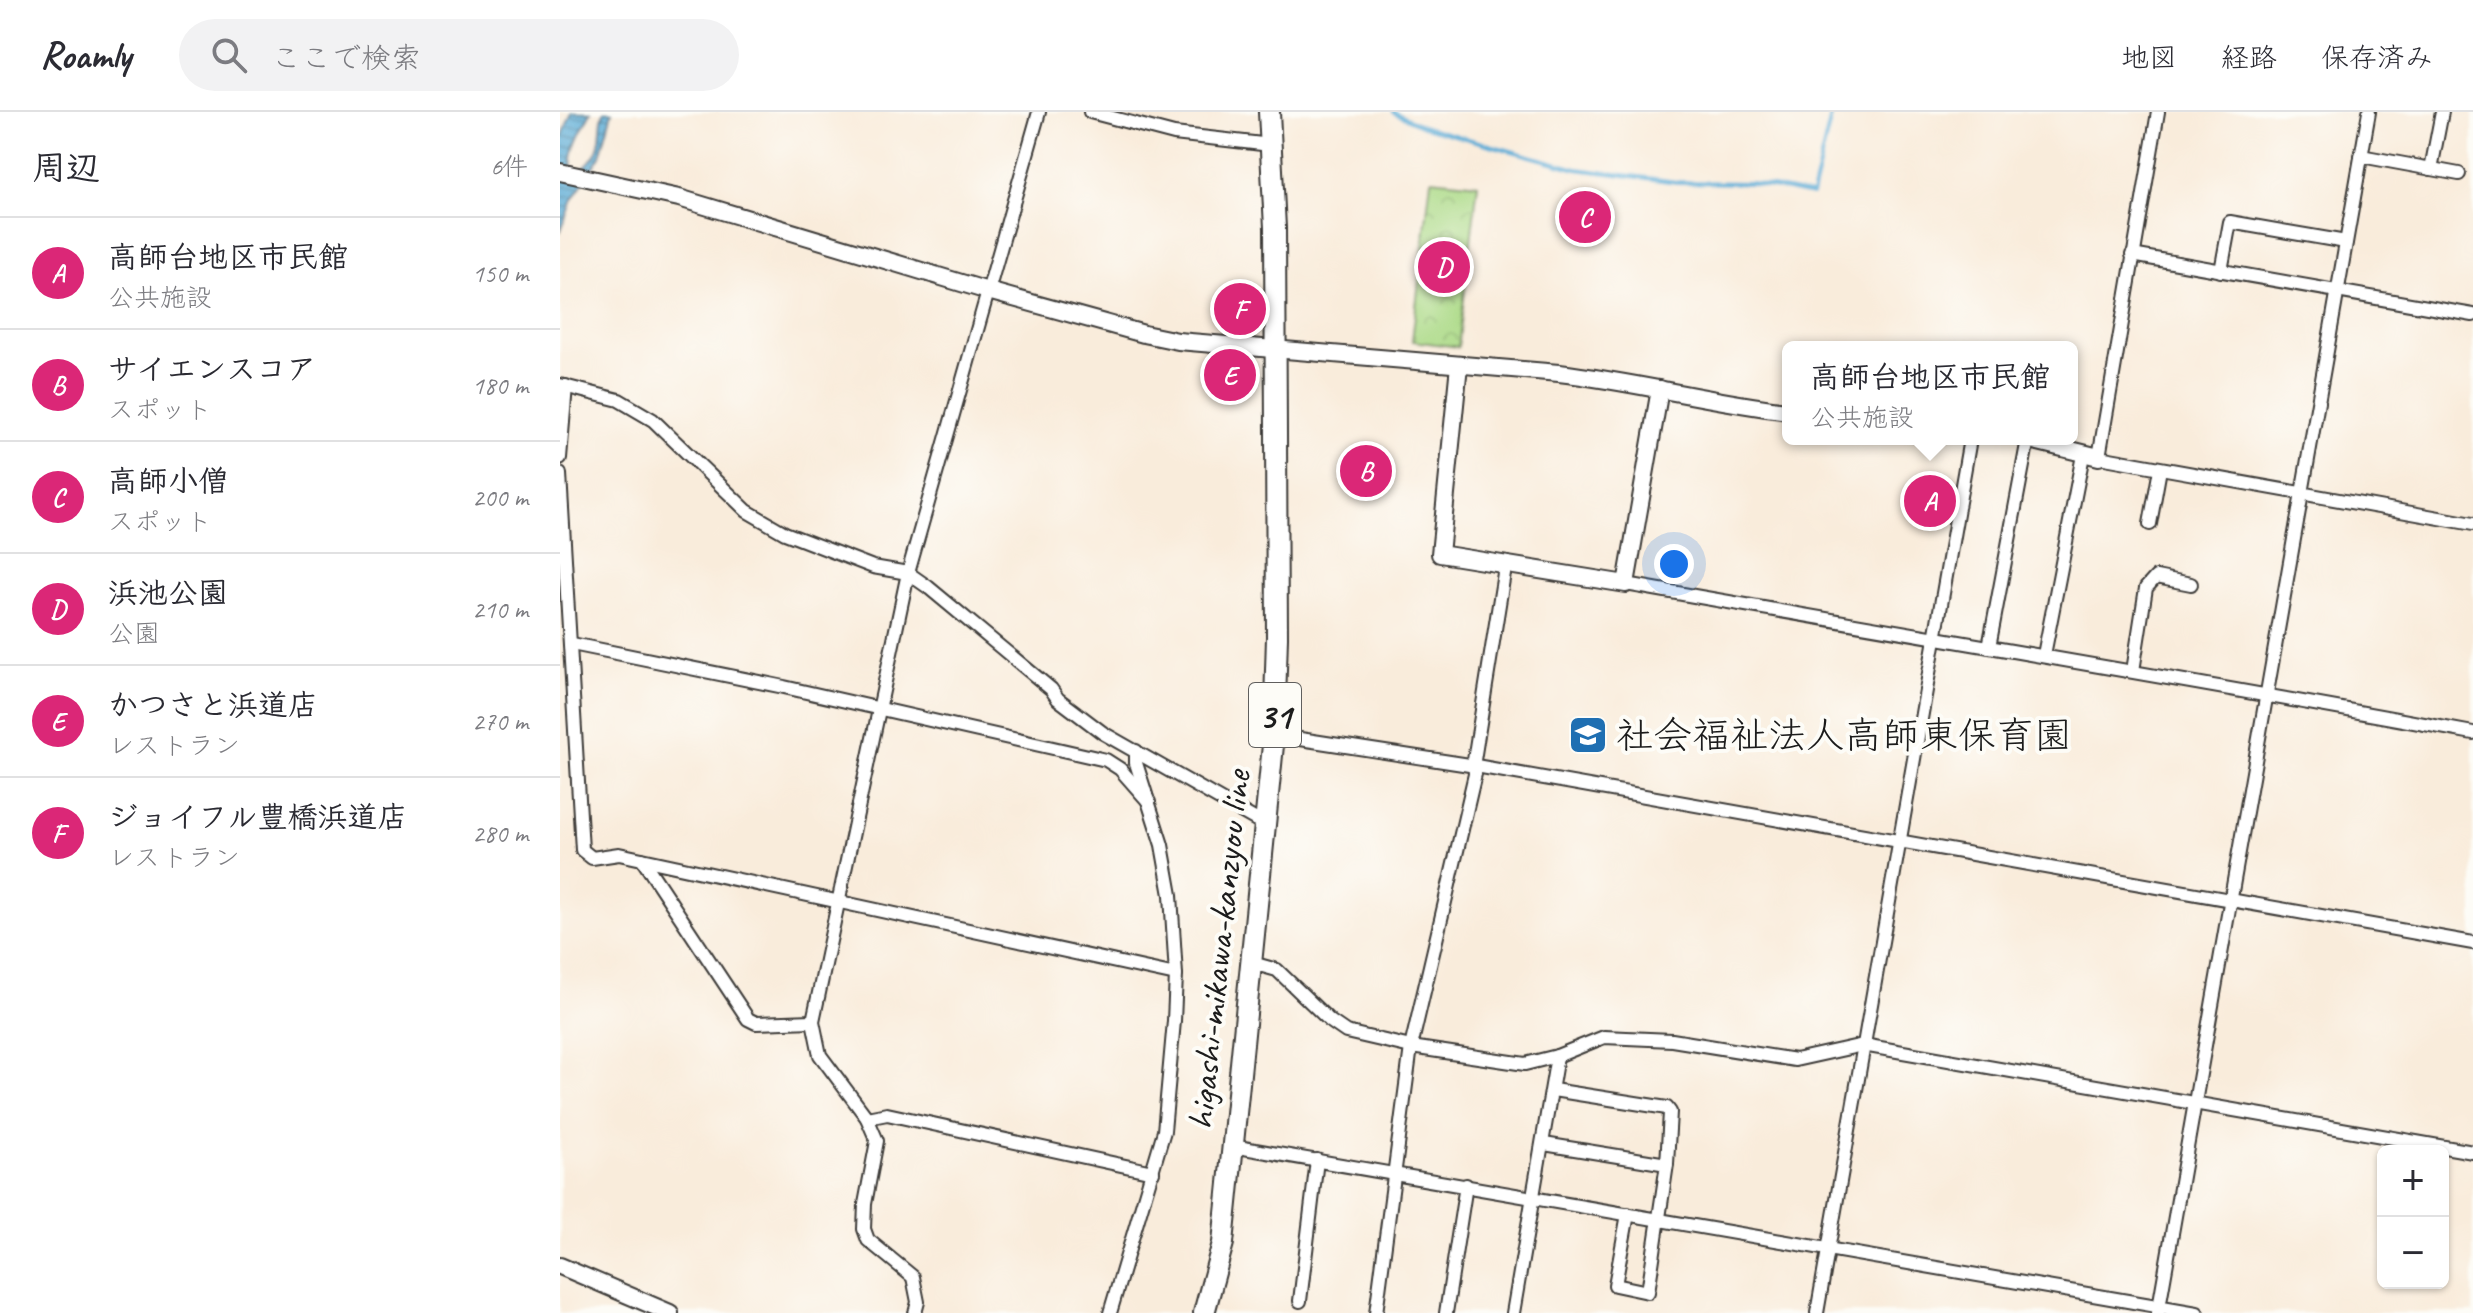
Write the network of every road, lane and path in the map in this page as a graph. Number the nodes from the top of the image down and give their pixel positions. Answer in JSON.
{"nodes":[{"id":1,"x":1039,"y":112,"type":"edge"},
{"id":2,"x":1090,"y":112,"type":"edge"},
{"id":3,"x":1269,"y":112,"type":"edge"},
{"id":4,"x":2158,"y":112,"type":"edge"},
{"id":5,"x":2369,"y":112,"type":"edge"},
{"id":6,"x":2442,"y":112,"type":"edge"},
{"id":7,"x":1271,"y":145,"type":"junction"},
{"id":8,"x":2361,"y":156,"type":"junction"},
{"id":9,"x":2431,"y":169,"type":"junction"},
{"id":10,"x":560,"y":172,"type":"edge"},
{"id":11,"x":2459,"y":174,"type":"dead end"},
{"id":12,"x":2346,"y":242,"type":"junction"},
{"id":13,"x":2132,"y":255,"type":"junction"},
{"id":14,"x":2221,"y":271,"type":"junction"},
{"id":15,"x":988,"y":291,"type":"junction"},
{"id":16,"x":2337,"y":292,"type":"junction"},
{"id":17,"x":2473,"y":315,"type":"edge"},
{"id":18,"x":1275,"y":349,"type":"junction"},
{"id":19,"x":1459,"y":365,"type":"junction"},
{"id":20,"x":563,"y":385,"type":"edge"},
{"id":21,"x":1660,"y":389,"type":"junction"},
{"id":22,"x":1782,"y":410,"type":"edge"},
{"id":23,"x":1969,"y":445,"type":"edge"},
{"id":24,"x":2026,"y":445,"type":"edge"},
{"id":25,"x":2050,"y":445,"type":"edge"},
{"id":26,"x":2091,"y":456,"type":"junction"},
{"id":27,"x":560,"y":458,"type":"edge"},
{"id":28,"x":2160,"y":469,"type":"junction"},
{"id":29,"x":560,"y":474,"type":"edge"},
{"id":30,"x":2301,"y":495,"type":"junction"},
{"id":31,"x":2150,"y":524,"type":"dead end"},
{"id":32,"x":2473,"y":524,"type":"edge"},
{"id":33,"x":1505,"y":567,"type":"junction"},
{"id":34,"x":908,"y":573,"type":"junction"},
{"id":35,"x":1626,"y":584,"type":"junction"},
{"id":36,"x":2191,"y":584,"type":"dead end"},
{"id":37,"x":1934,"y":639,"type":"junction"},
{"id":38,"x":572,"y":644,"type":"junction"},
{"id":39,"x":1989,"y":647,"type":"junction"},
{"id":40,"x":2044,"y":655,"type":"junction"},
{"id":41,"x":2133,"y":671,"type":"junction"},
{"id":42,"x":2265,"y":694,"type":"junction"},
{"id":43,"x":880,"y":709,"type":"junction"},
{"id":44,"x":2473,"y":733,"type":"edge"},
{"id":45,"x":1274,"y":735,"type":"junction"},
{"id":46,"x":1136,"y":751,"type":"junction"},
{"id":47,"x":1476,"y":766,"type":"junction"},
{"id":48,"x":1149,"y":802,"type":"junction"},
{"id":49,"x":1265,"y":825,"type":"junction"},
{"id":50,"x":1901,"y":843,"type":"junction"},
{"id":51,"x":642,"y":859,"type":"junction"},
{"id":52,"x":2232,"y":901,"type":"junction"},
{"id":53,"x":838,"y":903,"type":"junction"},
{"id":54,"x":2473,"y":943,"type":"edge"},
{"id":55,"x":1252,"y":963,"type":"junction"},
{"id":56,"x":1176,"y":975,"type":"junction"},
{"id":57,"x":813,"y":1021,"type":"junction"},
{"id":58,"x":1863,"y":1045,"type":"junction"},
{"id":59,"x":1411,"y":1047,"type":"junction"},
{"id":60,"x":1557,"y":1056,"type":"junction"},
{"id":61,"x":1553,"y":1090,"type":"junction"},
{"id":62,"x":2196,"y":1104,"type":"junction"},
{"id":63,"x":867,"y":1118,"type":"junction"},
{"id":64,"x":1544,"y":1144,"type":"junction"},
{"id":65,"x":1232,"y":1146,"type":"junction"},
{"id":66,"x":2473,"y":1152,"type":"edge"},
{"id":67,"x":1317,"y":1160,"type":"junction"},
{"id":68,"x":1667,"y":1164,"type":"junction"},
{"id":69,"x":1153,"y":1172,"type":"junction"},
{"id":70,"x":1394,"y":1173,"type":"junction"},
{"id":71,"x":1466,"y":1185,"type":"junction"},
{"id":72,"x":1534,"y":1197,"type":"junction"},
{"id":73,"x":1628,"y":1214,"type":"junction"},
{"id":74,"x":1659,"y":1220,"type":"junction"},
{"id":75,"x":1829,"y":1250,"type":"junction"},
{"id":76,"x":560,"y":1266,"type":"edge"},
{"id":77,"x":1300,"y":1301,"type":"dead end"},
{"id":78,"x":2159,"y":1310,"type":"edge"},
{"id":79,"x":670,"y":1313,"type":"edge"},
{"id":80,"x":915,"y":1313,"type":"edge"},
{"id":81,"x":1110,"y":1313,"type":"edge"},
{"id":82,"x":1204,"y":1313,"type":"edge"},
{"id":83,"x":1376,"y":1313,"type":"edge"},
{"id":84,"x":1446,"y":1313,"type":"edge"},
{"id":85,"x":1513,"y":1313,"type":"edge"},
{"id":86,"x":1817,"y":1313,"type":"edge"},
{"id":87,"x":2197,"y":1313,"type":"edge"}],
"edges":[{"from":1,"to":15,"type":"street"},
{"from":2,"to":7,"type":"street"},
{"from":3,"to":7,"type":"main road","name":"higashi-mikawa-kanzyou line","number":"31"},
{"from":4,"to":13,"type":"street"},
{"from":5,"to":8,"type":"street"},
{"from":6,"to":9,"type":"street"},
{"from":7,"to":18,"type":"main road","name":"higashi-mikawa-kanzyou line","number":"31"},
{"from":8,"to":9,"type":"street"},
{"from":8,"to":12,"type":"street"},
{"from":9,"to":11,"type":"street"},
{"from":10,"to":15,"type":"street"},
{"from":12,"to":14,"type":"street"},
{"from":12,"to":16,"type":"street"},
{"from":13,"to":14,"type":"street"},
{"from":13,"to":26,"type":"street"},
{"from":14,"to":16,"type":"street"},
{"from":15,"to":18,"type":"street"},
{"from":15,"to":34,"type":"street"},
{"from":16,"to":17,"type":"street"},
{"from":16,"to":30,"type":"street"},
{"from":18,"to":19,"type":"street"},
{"from":18,"to":45,"type":"main road","name":"higashi-mikawa-kanzyou line","number":"31"},
{"from":19,"to":21,"type":"street"},
{"from":19,"to":33,"type":"street"},
{"from":20,"to":27,"type":"street"},
{"from":20,"to":34,"type":"street"},
{"from":21,"to":22,"type":"street"},
{"from":21,"to":35,"type":"street"},
{"from":23,"to":37,"type":"street"},
{"from":24,"to":39,"type":"street"},
{"from":25,"to":26,"type":"street"},
{"from":26,"to":28,"type":"street"},
{"from":26,"to":40,"type":"street"},
{"from":28,"to":30,"type":"street"},
{"from":28,"to":31,"type":"street"},
{"from":29,"to":38,"type":"street"},
{"from":30,"to":32,"type":"street"},
{"from":30,"to":42,"type":"street"},
{"from":33,"to":35,"type":"street"},
{"from":33,"to":47,"type":"street"},
{"from":34,"to":43,"type":"street"},
{"from":34,"to":46,"type":"street"},
{"from":35,"to":37,"type":"street"},
{"from":36,"to":41,"type":"street"},
{"from":37,"to":39,"type":"street"},
{"from":37,"to":50,"type":"street"},
{"from":38,"to":43,"type":"street"},
{"from":38,"to":51,"type":"street"},
{"from":39,"to":40,"type":"street"},
{"from":40,"to":41,"type":"street"},
{"from":41,"to":42,"type":"street"},
{"from":42,"to":44,"type":"street"},
{"from":42,"to":52,"type":"street"},
{"from":43,"to":48,"type":"street"},
{"from":43,"to":53,"type":"street"},
{"from":45,"to":47,"type":"street"},
{"from":45,"to":49,"type":"main road","name":"higashi-mikawa-kanzyou line","number":"31"},
{"from":46,"to":48,"type":"street"},
{"from":46,"to":49,"type":"street"},
{"from":47,"to":50,"type":"street"},
{"from":47,"to":59,"type":"street"},
{"from":48,"to":56,"type":"street"},
{"from":49,"to":55,"type":"main road","name":"higashi-mikawa-kanzyou line","number":"31"},
{"from":50,"to":52,"type":"street"},
{"from":50,"to":58,"type":"street"},
{"from":51,"to":53,"type":"street"},
{"from":51,"to":57,"type":"street"},
{"from":52,"to":54,"type":"street"},
{"from":52,"to":62,"type":"street"},
{"from":53,"to":56,"type":"street"},
{"from":53,"to":57,"type":"street"},
{"from":55,"to":59,"type":"street"},
{"from":55,"to":65,"type":"main road","name":"higashi-mikawa-kanzyou line","number":"31"},
{"from":56,"to":69,"type":"street"},
{"from":57,"to":63,"type":"street"},
{"from":58,"to":60,"type":"street"},
{"from":58,"to":62,"type":"street"},
{"from":58,"to":75,"type":"street"},
{"from":59,"to":60,"type":"street"},
{"from":59,"to":70,"type":"street"},
{"from":60,"to":61,"type":"street"},
{"from":61,"to":64,"type":"street"},
{"from":61,"to":68,"type":"street"},
{"from":62,"to":66,"type":"street"},
{"from":62,"to":78,"type":"street"},
{"from":63,"to":69,"type":"street"},
{"from":63,"to":80,"type":"street"},
{"from":64,"to":68,"type":"street"},
{"from":64,"to":72,"type":"street"},
{"from":65,"to":67,"type":"street"},
{"from":65,"to":82,"type":"main road","name":"higashi-mikawa-kanzyou line","number":"31"},
{"from":67,"to":70,"type":"street"},
{"from":67,"to":77,"type":"street"},
{"from":68,"to":74,"type":"street"},
{"from":69,"to":81,"type":"street"},
{"from":70,"to":71,"type":"street"},
{"from":70,"to":83,"type":"street"},
{"from":71,"to":72,"type":"street"},
{"from":71,"to":84,"type":"street"},
{"from":72,"to":73,"type":"street"},
{"from":72,"to":85,"type":"street"},
{"from":73,"to":74,"type":"street"},
{"from":73,"to":74,"type":"street"},
{"from":74,"to":75,"type":"street"},
{"from":75,"to":78,"type":"street"},
{"from":75,"to":86,"type":"street"},
{"from":76,"to":79,"type":"street"},
{"from":78,"to":87,"type":"street"}]}
